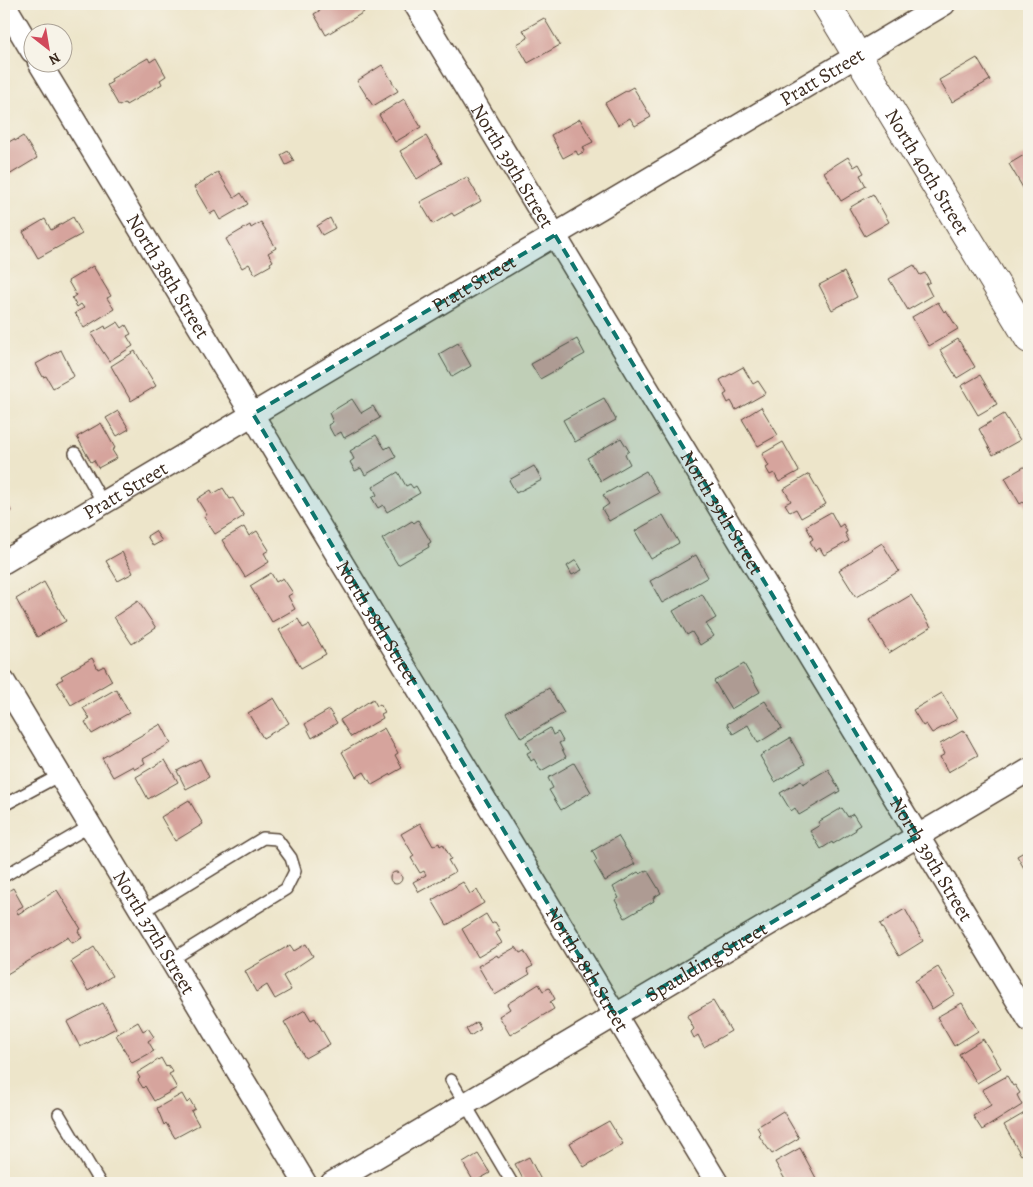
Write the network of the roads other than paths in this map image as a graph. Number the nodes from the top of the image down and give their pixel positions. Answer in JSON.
{"nodes":[{"id":1,"x":4,"y":4,"type":"edge"},
{"id":2,"x":415,"y":4,"type":"edge"},
{"id":3,"x":826,"y":4,"type":"edge"},
{"id":4,"x":944,"y":4,"type":"edge"},
{"id":5,"x":22,"y":34,"type":"edge"},
{"id":6,"x":857,"y":55,"type":"junction"},
{"id":7,"x":45,"y":72,"type":"edge"},
{"id":8,"x":555,"y":235,"type":"junction"},
{"id":9,"x":1029,"y":339,"type":"edge"},
{"id":10,"x":253,"y":414,"type":"junction"},
{"id":11,"x":76,"y":452,"type":"dead end"},
{"id":12,"x":103,"y":503,"type":"junction"},
{"id":13,"x":4,"y":562,"type":"edge"},
{"id":14,"x":4,"y":682,"type":"edge"},
{"id":15,"x":1029,"y":770,"type":"edge"},
{"id":16,"x":60,"y":775,"type":"junction"},
{"id":17,"x":4,"y":805,"type":"edge"},
{"id":18,"x":90,"y":826,"type":"junction"},
{"id":19,"x":918,"y":836,"type":"junction"},
{"id":20,"x":4,"y":876,"type":"edge"},
{"id":21,"x":142,"y":912,"type":"junction"},
{"id":22,"x":171,"y":960,"type":"junction"},
{"id":23,"x":615,"y":1015,"type":"junction"},
{"id":24,"x":1029,"y":1020,"type":"edge"},
{"id":25,"x":451,"y":1080,"type":"dead end"},
{"id":26,"x":465,"y":1104,"type":"junction"},
{"id":27,"x":59,"y":1114,"type":"dead end"},
{"id":28,"x":100,"y":1183,"type":"edge"},
{"id":29,"x":305,"y":1183,"type":"edge"},
{"id":30,"x":332,"y":1183,"type":"edge"},
{"id":31,"x":512,"y":1183,"type":"edge"},
{"id":32,"x":717,"y":1183,"type":"edge"}],
"edges":[{"from":1,"to":5,"type":"street"},
{"from":2,"to":8,"type":"street","name":"North 39th Street"},
{"from":3,"to":6,"type":"street","name":"North 40th Street"},
{"from":4,"to":6,"type":"street","name":"Pratt Street"},
{"from":6,"to":8,"type":"street","name":"Pratt Street"},
{"from":6,"to":9,"type":"street","name":"North 40th Street"},
{"from":7,"to":10,"type":"street","name":"North 38th Street"},
{"from":8,"to":10,"type":"street","name":"Pratt Street"},
{"from":8,"to":19,"type":"street","name":"North 39th Street"},
{"from":10,"to":12,"type":"street","name":"Pratt Street"},
{"from":10,"to":23,"type":"street","name":"North 38th Street"},
{"from":11,"to":12,"type":"lane"},
{"from":12,"to":13,"type":"street","name":"Pratt Street"},
{"from":14,"to":16,"type":"street","name":"North 37th Street"},
{"from":15,"to":19,"type":"street","name":"Spaulding Street"},
{"from":16,"to":17,"type":"lane"},
{"from":16,"to":18,"type":"street","name":"North 37th Street"},
{"from":18,"to":20,"type":"lane"},
{"from":18,"to":21,"type":"street","name":"North 37th Street"},
{"from":19,"to":23,"type":"street","name":"Spaulding Street"},
{"from":19,"to":24,"type":"street","name":"North 39th Street"},
{"from":21,"to":22,"type":"street","name":"North 37th Street"},
{"from":21,"to":22,"type":"lane"},
{"from":22,"to":29,"type":"street","name":"North 37th Street"},
{"from":23,"to":26,"type":"street","name":"Spaulding Street"},
{"from":23,"to":32,"type":"street","name":"North 38th Street"},
{"from":25,"to":26,"type":"lane"},
{"from":26,"to":30,"type":"street","name":"Spaulding Street"},
{"from":26,"to":31,"type":"lane"},
{"from":27,"to":28,"type":"lane"}]}
